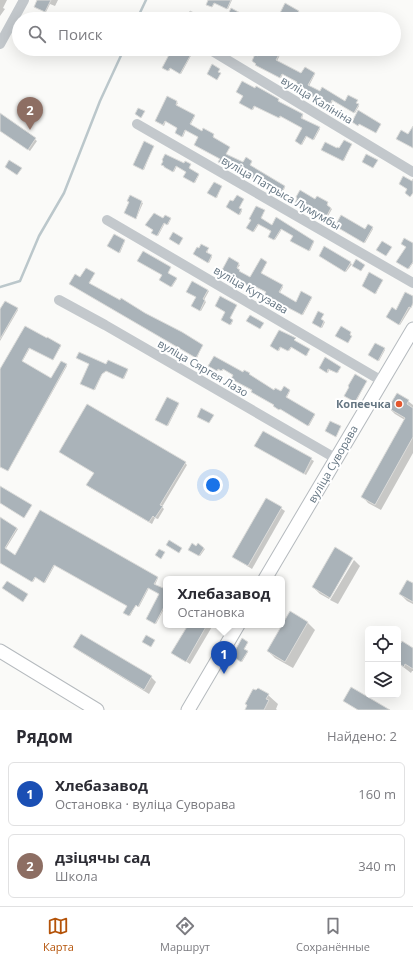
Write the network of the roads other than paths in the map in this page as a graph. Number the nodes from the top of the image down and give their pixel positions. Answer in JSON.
{"nodes":[{"id":1,"x":24,"y":0,"type":"edge"},
{"id":2,"x":17,"y":12,"type":"edge"},
{"id":3,"x":12,"y":22,"type":"edge"},
{"id":4,"x":0,"y":43,"type":"edge"},
{"id":5,"x":221,"y":56,"type":"edge"},
{"id":6,"x":138,"y":124,"type":"dead end"},
{"id":7,"x":413,"y":172,"type":"edge"},
{"id":8,"x":107,"y":220,"type":"dead end"},
{"id":9,"x":413,"y":283,"type":"edge"},
{"id":10,"x":59,"y":300,"type":"dead end"},
{"id":11,"x":413,"y":329,"type":"edge"},
{"id":12,"x":382,"y":381,"type":"junction"},
{"id":13,"x":335,"y":458,"type":"junction"},
{"id":14,"x":266,"y":576,"type":"edge"},
{"id":15,"x":236,"y":628,"type":"edge"},
{"id":16,"x":0,"y":652,"type":"edge"},
{"id":17,"x":97,"y":710,"type":"edge"},
{"id":18,"x":188,"y":710,"type":"edge"}],
"edges":[{"from":1,"to":2,"type":"street"},
{"from":3,"to":4,"type":"street"},
{"from":5,"to":7,"type":"street","name":"вуліца Калініна"},
{"from":6,"to":9,"type":"street","name":"вуліца Патрыса Лумумбы"},
{"from":8,"to":12,"type":"street","name":"вуліца Кутузава"},
{"from":10,"to":13,"type":"street","name":"вуліца Сяргея Лазо"},
{"from":11,"to":12,"type":"main road","name":"вуліца Суворава"},
{"from":12,"to":13,"type":"main road","name":"вуліца Суворава"},
{"from":13,"to":14,"type":"main road","name":"вуліца Суворава"},
{"from":15,"to":18,"type":"main road"},
{"from":16,"to":17,"type":"main road"}]}
